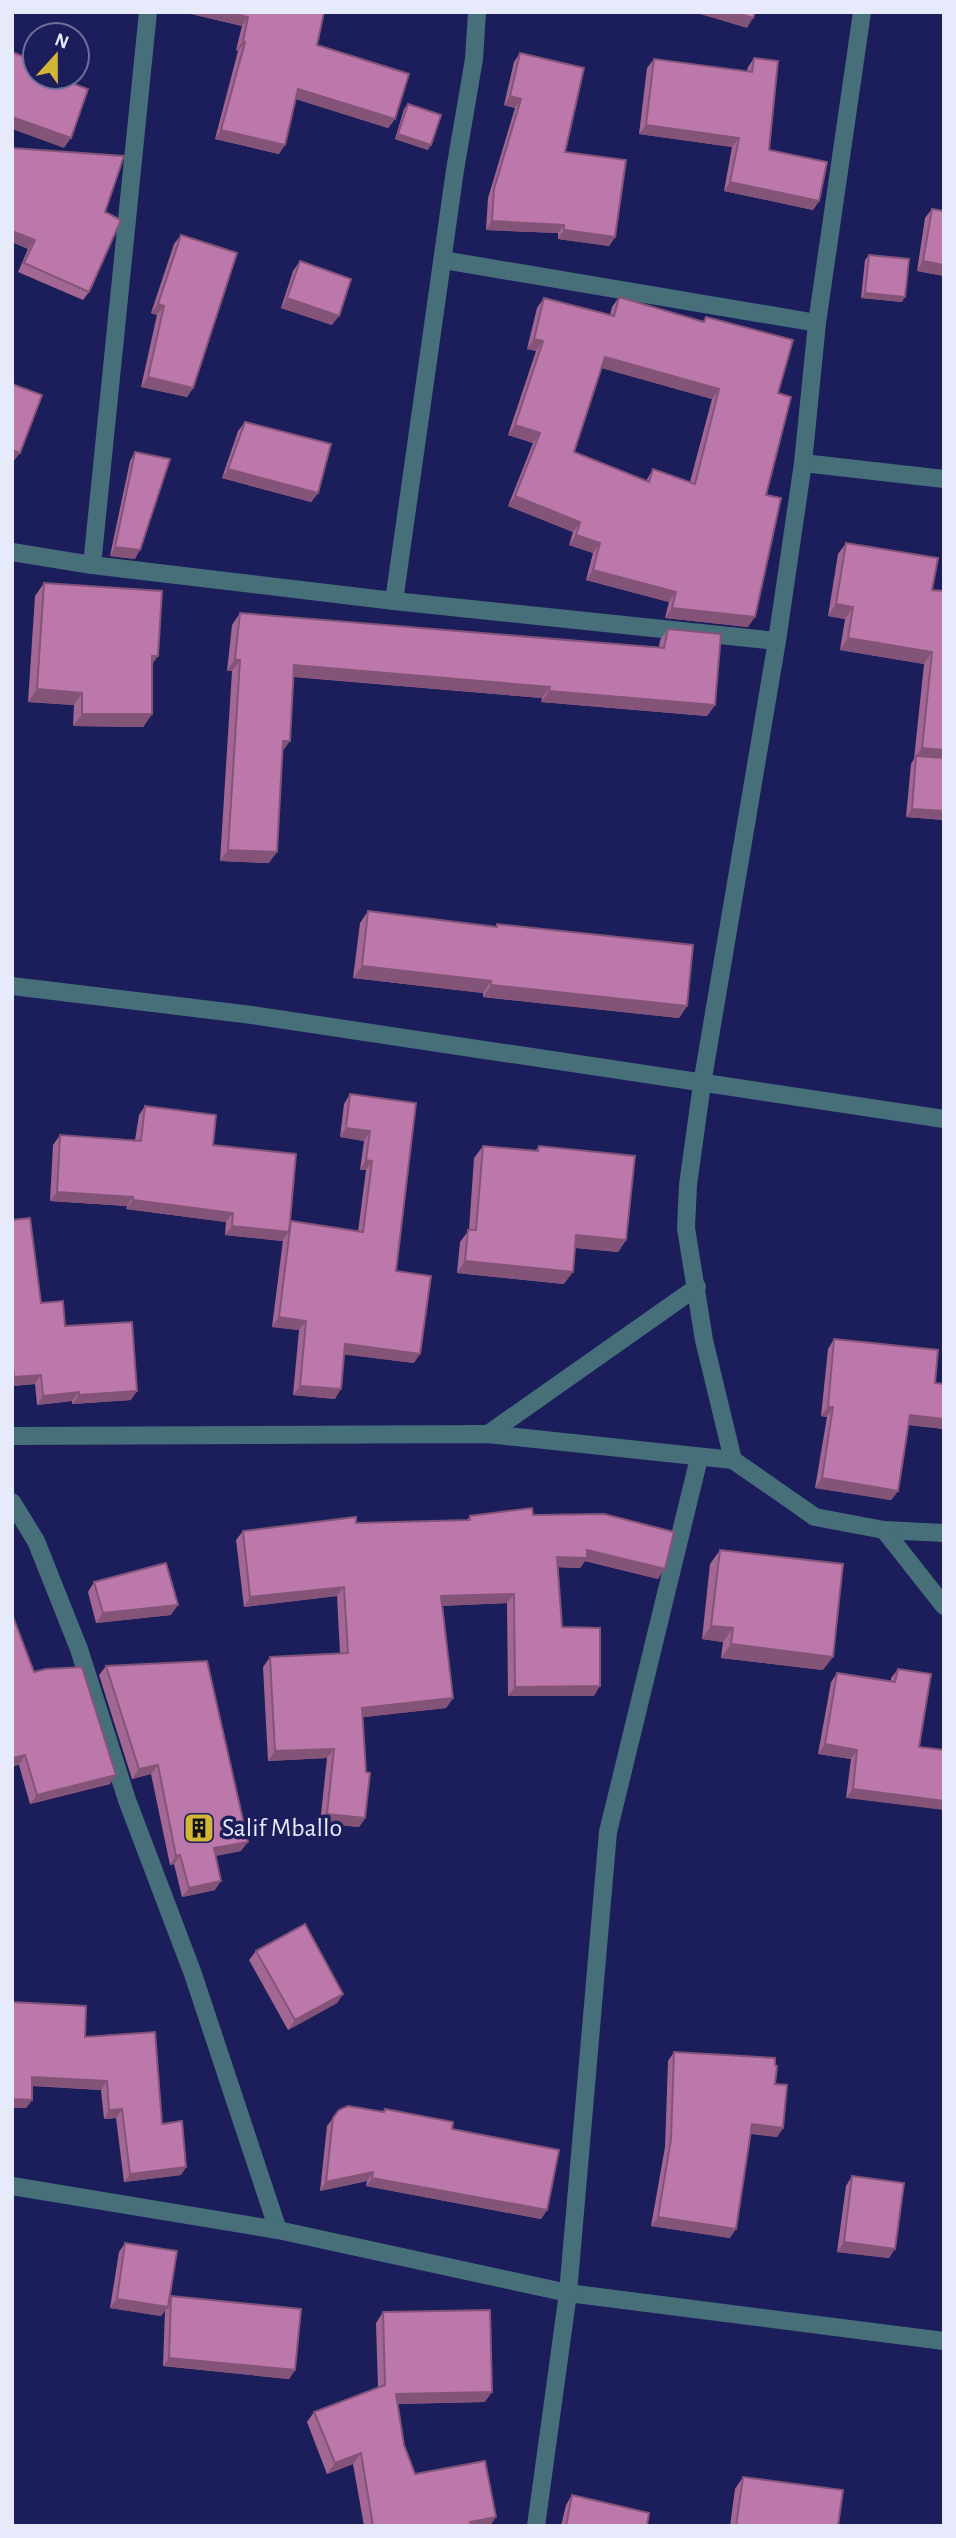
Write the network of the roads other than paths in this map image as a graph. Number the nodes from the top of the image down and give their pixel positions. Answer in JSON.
{"nodes":[{"id":1,"x":148,"y":12,"type":"edge"},
{"id":2,"x":477,"y":12,"type":"edge"},
{"id":3,"x":862,"y":12,"type":"edge"},
{"id":4,"x":443,"y":260,"type":"junction"},
{"id":5,"x":817,"y":323,"type":"junction"},
{"id":6,"x":803,"y":463,"type":"junction"},
{"id":7,"x":944,"y":479,"type":"edge"},
{"id":8,"x":12,"y":552,"type":"edge"},
{"id":9,"x":92,"y":565,"type":"junction"},
{"id":10,"x":394,"y":601,"type":"junction"},
{"id":11,"x":777,"y":641,"type":"junction"},
{"id":12,"x":12,"y":986,"type":"edge"},
{"id":13,"x":702,"y":1084,"type":"junction"},
{"id":14,"x":944,"y":1119,"type":"edge"},
{"id":15,"x":697,"y":1287,"type":"junction"},
{"id":16,"x":488,"y":1434,"type":"junction"},
{"id":17,"x":12,"y":1436,"type":"edge"},
{"id":18,"x":699,"y":1458,"type":"junction"},
{"id":19,"x":733,"y":1460,"type":"junction"},
{"id":20,"x":12,"y":1502,"type":"edge"},
{"id":21,"x":884,"y":1530,"type":"junction"},
{"id":22,"x":944,"y":1533,"type":"edge"},
{"id":23,"x":944,"y":1606,"type":"edge"},
{"id":24,"x":12,"y":2186,"type":"edge"},
{"id":25,"x":278,"y":2230,"type":"junction"},
{"id":26,"x":568,"y":2293,"type":"junction"},
{"id":27,"x":944,"y":2341,"type":"edge"},
{"id":28,"x":536,"y":2526,"type":"edge"}],
"edges":[{"from":1,"to":9,"type":"street"},
{"from":2,"to":4,"type":"street"},
{"from":3,"to":5,"type":"street"},
{"from":4,"to":5,"type":"street"},
{"from":4,"to":10,"type":"street"},
{"from":5,"to":6,"type":"street"},
{"from":6,"to":7,"type":"street"},
{"from":6,"to":11,"type":"street"},
{"from":8,"to":9,"type":"street"},
{"from":9,"to":10,"type":"street"},
{"from":10,"to":11,"type":"street"},
{"from":11,"to":13,"type":"street"},
{"from":12,"to":13,"type":"street"},
{"from":13,"to":14,"type":"street"},
{"from":13,"to":15,"type":"street"},
{"from":15,"to":16,"type":"street"},
{"from":15,"to":19,"type":"street"},
{"from":16,"to":17,"type":"street"},
{"from":16,"to":18,"type":"street"},
{"from":18,"to":19,"type":"street"},
{"from":18,"to":26,"type":"street"},
{"from":19,"to":21,"type":"street"},
{"from":20,"to":25,"type":"street"},
{"from":21,"to":22,"type":"street"},
{"from":21,"to":23,"type":"street"},
{"from":24,"to":25,"type":"street"},
{"from":25,"to":26,"type":"street"},
{"from":26,"to":27,"type":"street"},
{"from":26,"to":28,"type":"street"}]}
